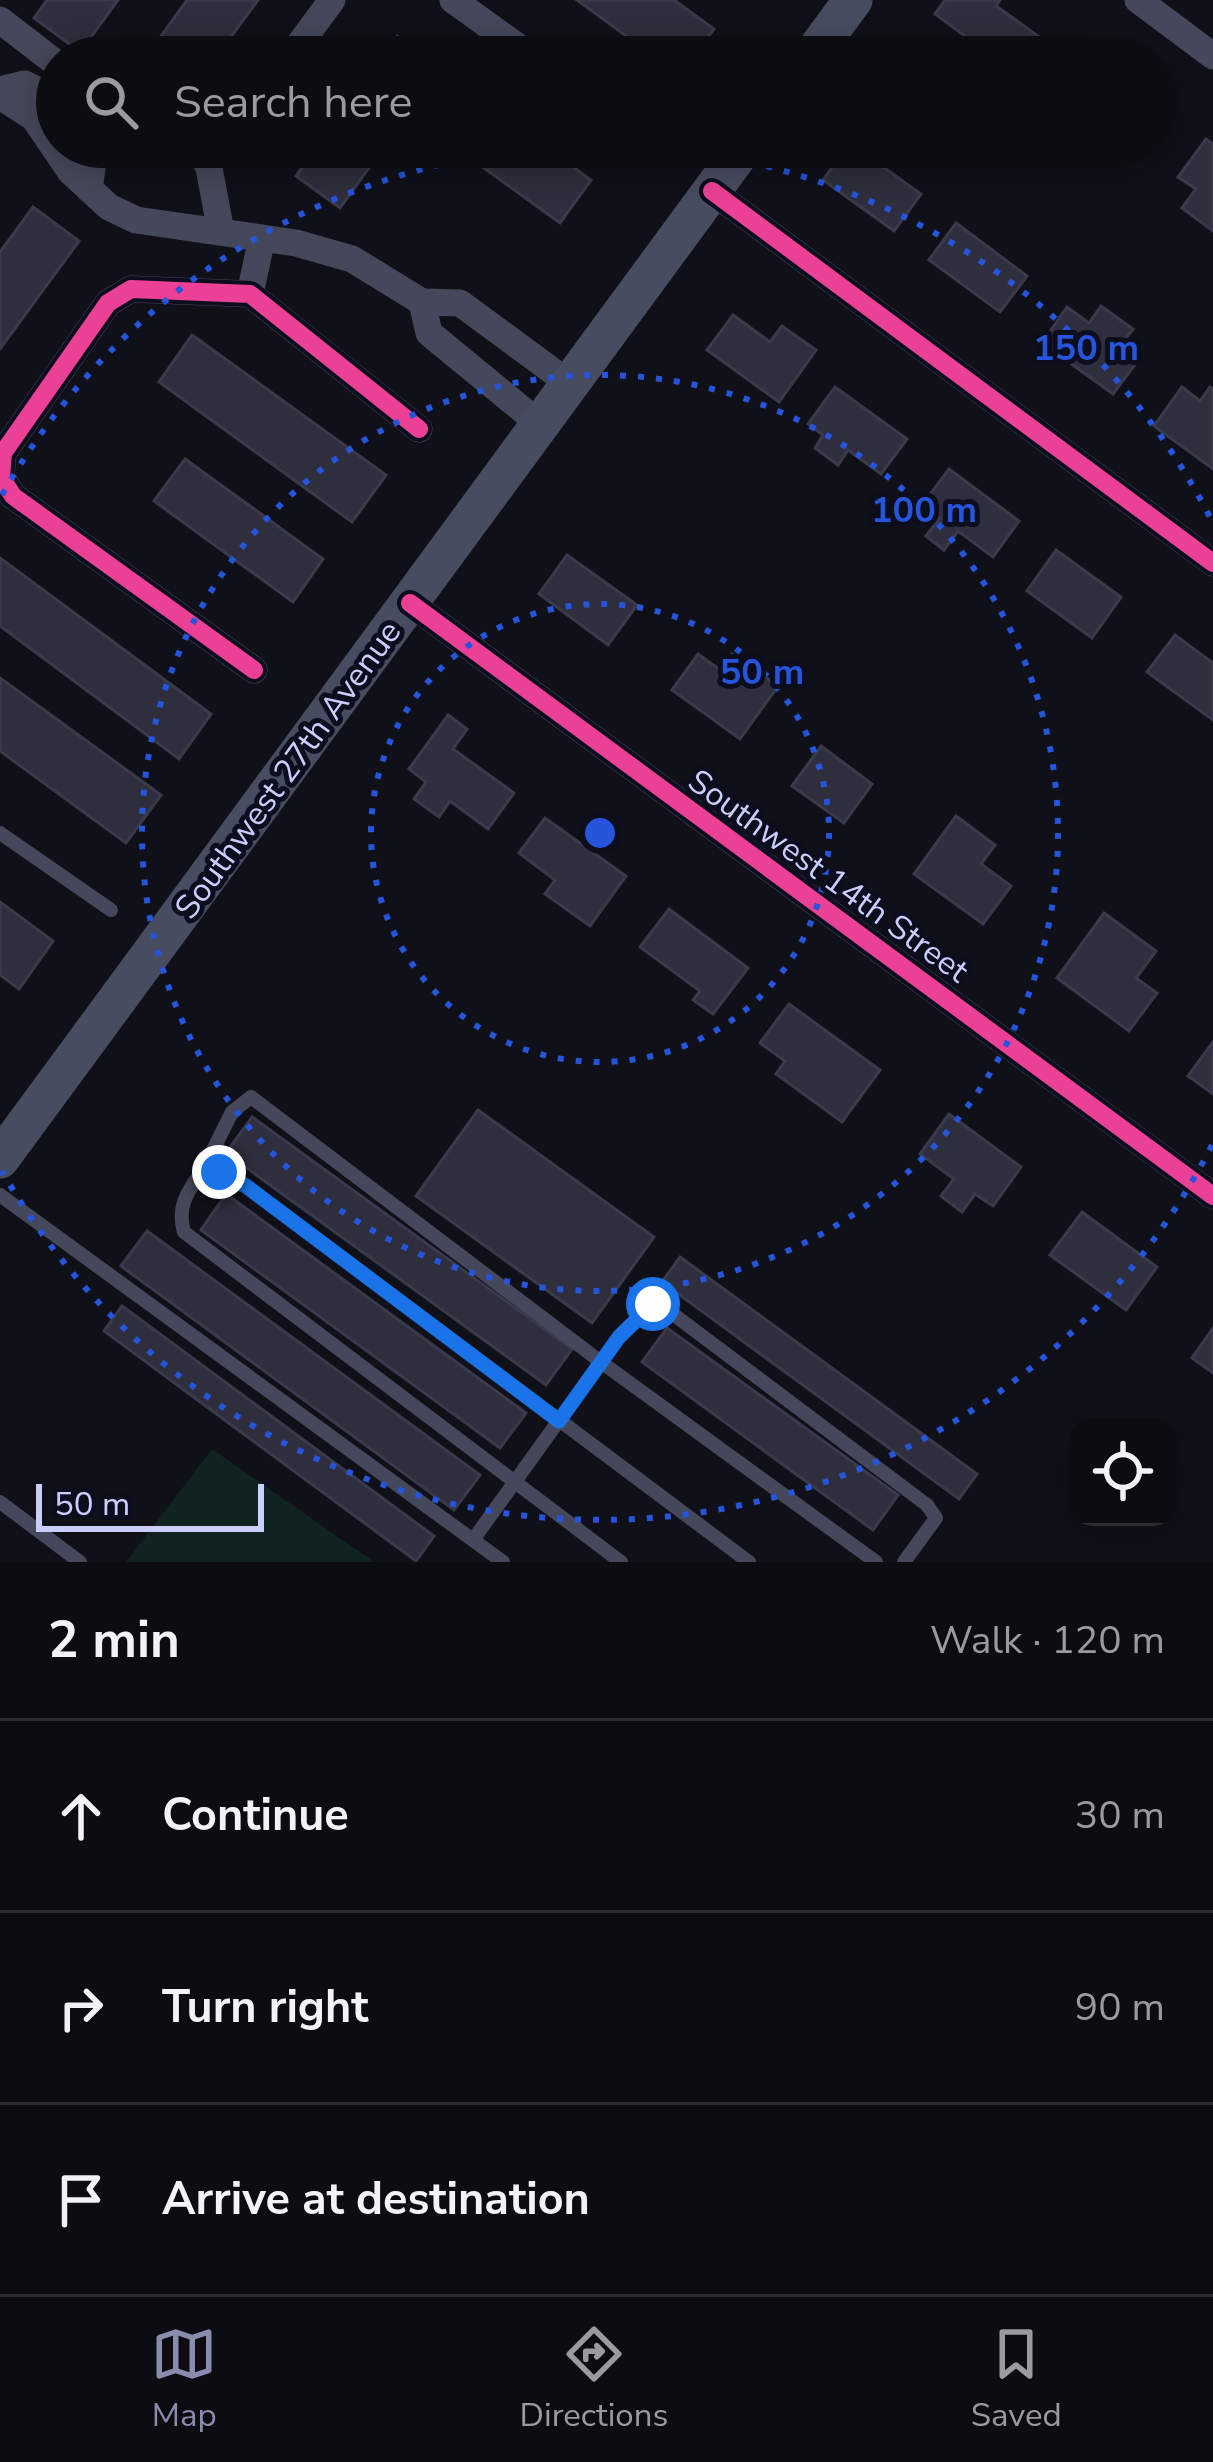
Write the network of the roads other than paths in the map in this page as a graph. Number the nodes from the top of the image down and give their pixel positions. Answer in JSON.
{"nodes":[{"id":1,"x":332,"y":0,"type":"edge"},
{"id":2,"x":452,"y":0,"type":"edge"},
{"id":3,"x":853,"y":0,"type":"edge"},
{"id":4,"x":1138,"y":0,"type":"edge"},
{"id":5,"x":0,"y":20,"type":"edge"},
{"id":6,"x":305,"y":36,"type":"edge"},
{"id":7,"x":503,"y":36,"type":"edge"},
{"id":8,"x":826,"y":36,"type":"edge"},
{"id":9,"x":36,"y":48,"type":"edge"},
{"id":10,"x":1213,"y":56,"type":"edge"},
{"id":11,"x":36,"y":90,"type":"edge"},
{"id":12,"x":0,"y":93,"type":"edge"},
{"id":13,"x":36,"y":121,"type":"edge"},
{"id":14,"x":68,"y":168,"type":"edge"},
{"id":15,"x":92,"y":168,"type":"edge"},
{"id":16,"x":213,"y":168,"type":"edge"},
{"id":17,"x":729,"y":168,"type":"edge"},
{"id":18,"x":89,"y":189,"type":"junction"},
{"id":19,"x":712,"y":191,"type":"junction"},
{"id":20,"x":220,"y":232,"type":"junction"},
{"id":21,"x":262,"y":238,"type":"junction"},
{"id":22,"x":250,"y":294,"type":"junction"},
{"id":23,"x":422,"y":302,"type":"junction"},
{"id":24,"x":570,"y":384,"type":"junction"},
{"id":25,"x":541,"y":425,"type":"junction"},
{"id":26,"x":419,"y":429,"type":"dead end"},
{"id":27,"x":1213,"y":563,"type":"edge"},
{"id":28,"x":410,"y":603,"type":"junction"},
{"id":29,"x":254,"y":670,"type":"dead end"},
{"id":30,"x":0,"y":832,"type":"edge"},
{"id":31,"x":111,"y":910,"type":"dead end"},
{"id":32,"x":0,"y":1159,"type":"edge"},
{"id":33,"x":204,"y":1168,"type":"junction"},
{"id":34,"x":0,"y":1196,"type":"edge"},
{"id":35,"x":1213,"y":1196,"type":"edge"},
{"id":36,"x":602,"y":1362,"type":"junction"},
{"id":37,"x":559,"y":1421,"type":"junction"},
{"id":38,"x":514,"y":1483,"type":"junction"},
{"id":39,"x":0,"y":1502,"type":"edge"},
{"id":40,"x":473,"y":1540,"type":"junction"},
{"id":41,"x":80,"y":1562,"type":"edge"},
{"id":42,"x":502,"y":1562,"type":"edge"},
{"id":43,"x":621,"y":1562,"type":"edge"},
{"id":44,"x":749,"y":1562,"type":"edge"},
{"id":45,"x":876,"y":1562,"type":"edge"},
{"id":46,"x":904,"y":1562,"type":"edge"}],
"edges":[{"from":1,"to":6,"type":"street"},
{"from":2,"to":7,"type":"street"},
{"from":3,"to":8,"type":"main road"},
{"from":4,"to":10,"type":"street"},
{"from":5,"to":9,"type":"street"},
{"from":11,"to":12,"type":"street"},
{"from":12,"to":13,"type":"street"},
{"from":14,"to":18,"type":"street"},
{"from":15,"to":18,"type":"street"},
{"from":16,"to":20,"type":"street"},
{"from":17,"to":19,"type":"main road","name":"Southwest 27th Avenue"},
{"from":18,"to":20,"type":"street"},
{"from":19,"to":24,"type":"main road","name":"Southwest 27th Avenue"},
{"from":19,"to":27,"type":"street"},
{"from":20,"to":21,"type":"street"},
{"from":21,"to":22,"type":"street"},
{"from":21,"to":23,"type":"street"},
{"from":22,"to":26,"type":"street"},
{"from":22,"to":29,"type":"street"},
{"from":23,"to":24,"type":"street"},
{"from":23,"to":25,"type":"street"},
{"from":24,"to":25,"type":"main road","name":"Southwest 27th Avenue"},
{"from":25,"to":28,"type":"main road","name":"Southwest 27th Avenue"},
{"from":28,"to":32,"type":"main road","name":"Southwest 27th Avenue"},
{"from":28,"to":35,"type":"street","name":"Southwest 14th Street"},
{"from":30,"to":31,"type":"lane"},
{"from":33,"to":36,"type":"lane"},
{"from":33,"to":37,"type":"lane"},
{"from":33,"to":38,"type":"lane"},
{"from":34,"to":40,"type":"lane"},
{"from":36,"to":37,"type":"lane"},
{"from":36,"to":45,"type":"lane"},
{"from":36,"to":46,"type":"lane"},
{"from":37,"to":38,"type":"lane"},
{"from":37,"to":44,"type":"lane"},
{"from":38,"to":40,"type":"lane"},
{"from":38,"to":43,"type":"lane"},
{"from":39,"to":41,"type":"lane"},
{"from":40,"to":42,"type":"lane"}]}
